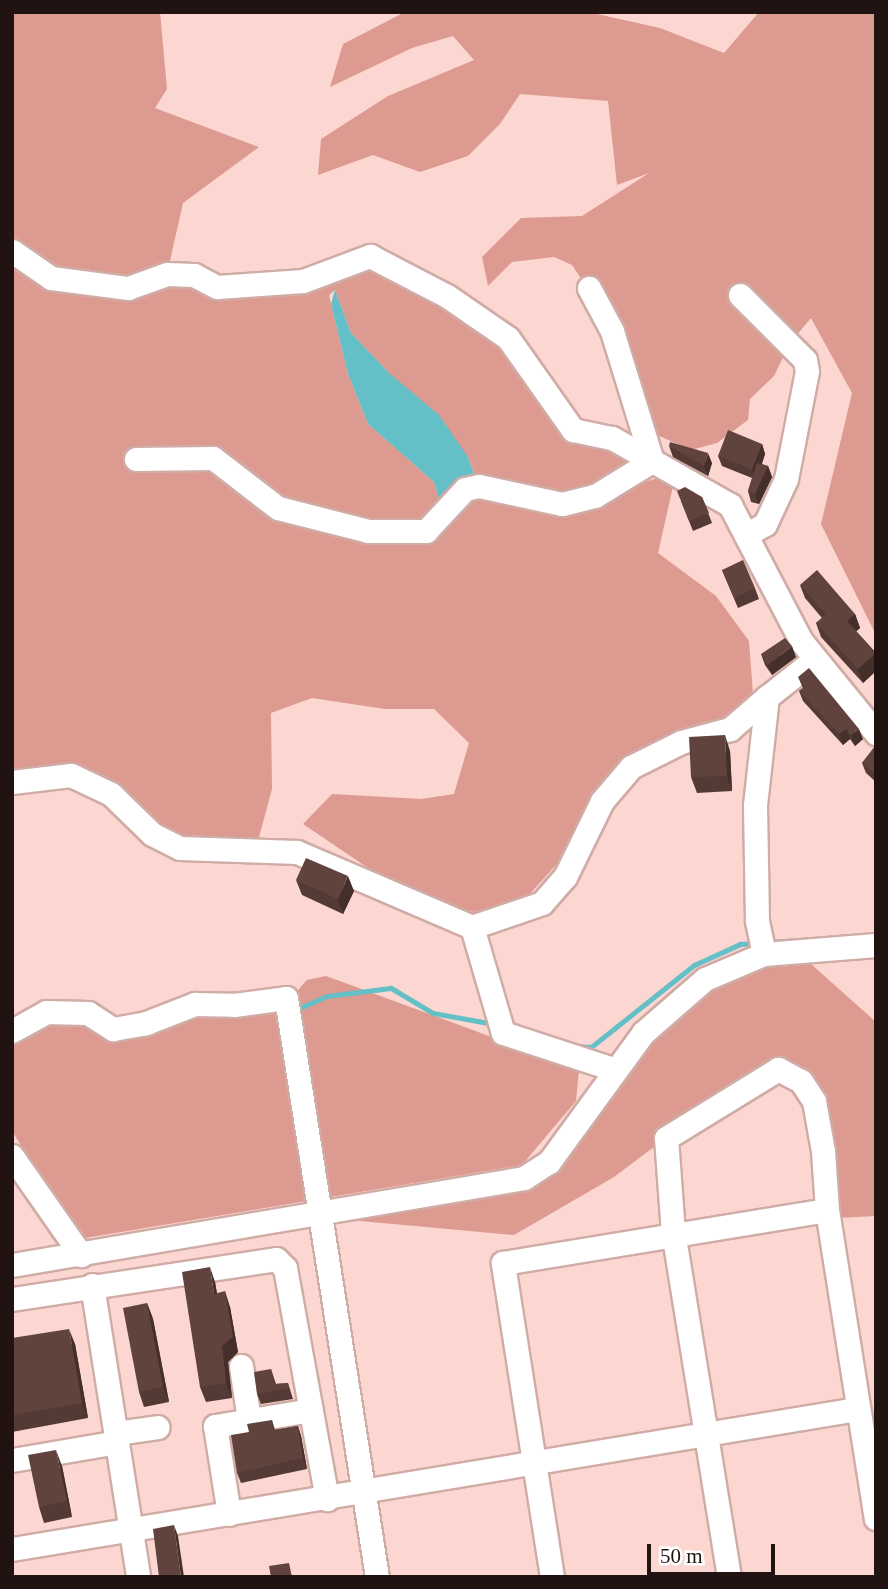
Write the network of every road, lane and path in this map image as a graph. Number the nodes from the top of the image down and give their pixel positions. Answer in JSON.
{"nodes":[{"id":1,"x":12,"y":251,"type":"edge"},
{"id":2,"x":589,"y":288,"type":"dead end"},
{"id":3,"x":740,"y":295,"type":"dead end"},
{"id":4,"x":136,"y":459,"type":"dead end"},
{"id":5,"x":652,"y":461,"type":"junction"},
{"id":6,"x":746,"y":536,"type":"junction"},
{"id":7,"x":815,"y":659,"type":"junction"},
{"id":8,"x":767,"y":697,"type":"junction"},
{"id":9,"x":876,"y":733,"type":"edge"},
{"id":10,"x":12,"y":782,"type":"edge"},
{"id":11,"x":472,"y":927,"type":"junction"},
{"id":12,"x":876,"y":945,"type":"edge"},
{"id":13,"x":763,"y":946,"type":"junction"},
{"id":14,"x":12,"y":1031,"type":"edge"},
{"id":15,"x":613,"y":1069,"type":"junction"},
{"id":16,"x":12,"y":1156,"type":"edge"},
{"id":17,"x":827,"y":1210,"type":"junction"},
{"id":18,"x":319,"y":1215,"type":"junction"},
{"id":19,"x":673,"y":1233,"type":"junction"},
{"id":20,"x":80,"y":1255,"type":"junction"},
{"id":21,"x":12,"y":1265,"type":"edge"},
{"id":22,"x":92,"y":1285,"type":"junction"},
{"id":23,"x":12,"y":1299,"type":"edge"},
{"id":24,"x":241,"y":1366,"type":"dead end"},
{"id":25,"x":858,"y":1409,"type":"junction"},
{"id":26,"x":311,"y":1410,"type":"junction"},
{"id":27,"x":249,"y":1420,"type":"junction"},
{"id":28,"x":158,"y":1427,"type":"dead end"},
{"id":29,"x":705,"y":1434,"type":"junction"},
{"id":30,"x":116,"y":1438,"type":"junction"},
{"id":31,"x":12,"y":1460,"type":"edge"},
{"id":32,"x":532,"y":1462,"type":"junction"},
{"id":33,"x":363,"y":1490,"type":"junction"},
{"id":34,"x":327,"y":1499,"type":"junction"},
{"id":35,"x":229,"y":1514,"type":"junction"},
{"id":36,"x":876,"y":1518,"type":"edge"},
{"id":37,"x":131,"y":1529,"type":"junction"},
{"id":38,"x":12,"y":1549,"type":"edge"},
{"id":39,"x":138,"y":1577,"type":"edge"},
{"id":40,"x":377,"y":1577,"type":"edge"},
{"id":41,"x":552,"y":1577,"type":"edge"},
{"id":42,"x":730,"y":1577,"type":"edge"}],
"edges":[{"from":1,"to":5,"type":"street"},
{"from":2,"to":5,"type":"street"},
{"from":3,"to":6,"type":"street"},
{"from":4,"to":5,"type":"street"},
{"from":5,"to":6,"type":"street"},
{"from":6,"to":7,"type":"street"},
{"from":7,"to":8,"type":"street"},
{"from":7,"to":9,"type":"street"},
{"from":8,"to":11,"type":"street"},
{"from":8,"to":13,"type":"street"},
{"from":10,"to":11,"type":"street"},
{"from":11,"to":15,"type":"street"},
{"from":12,"to":13,"type":"street"},
{"from":13,"to":15,"type":"street"},
{"from":14,"to":18,"type":"street"},
{"from":15,"to":18,"type":"street"},
{"from":16,"to":20,"type":"street"},
{"from":17,"to":19,"type":"street"},
{"from":17,"to":19,"type":"street"},
{"from":17,"to":25,"type":"street"},
{"from":18,"to":20,"type":"street"},
{"from":18,"to":33,"type":"street"},
{"from":19,"to":29,"type":"street"},
{"from":19,"to":32,"type":"street"},
{"from":20,"to":21,"type":"street"},
{"from":22,"to":23,"type":"street"},
{"from":22,"to":26,"type":"street"},
{"from":22,"to":30,"type":"street"},
{"from":24,"to":27,"type":"street"},
{"from":25,"to":29,"type":"street"},
{"from":25,"to":36,"type":"street"},
{"from":26,"to":27,"type":"street"},
{"from":26,"to":34,"type":"street"},
{"from":27,"to":35,"type":"street"},
{"from":28,"to":30,"type":"street"},
{"from":29,"to":32,"type":"street"},
{"from":29,"to":42,"type":"street"},
{"from":30,"to":31,"type":"street"},
{"from":30,"to":37,"type":"street"},
{"from":32,"to":33,"type":"street"},
{"from":32,"to":41,"type":"street"},
{"from":33,"to":34,"type":"street"},
{"from":33,"to":40,"type":"street"},
{"from":34,"to":35,"type":"street"},
{"from":35,"to":37,"type":"street"},
{"from":37,"to":38,"type":"street"},
{"from":37,"to":39,"type":"street"}]}
